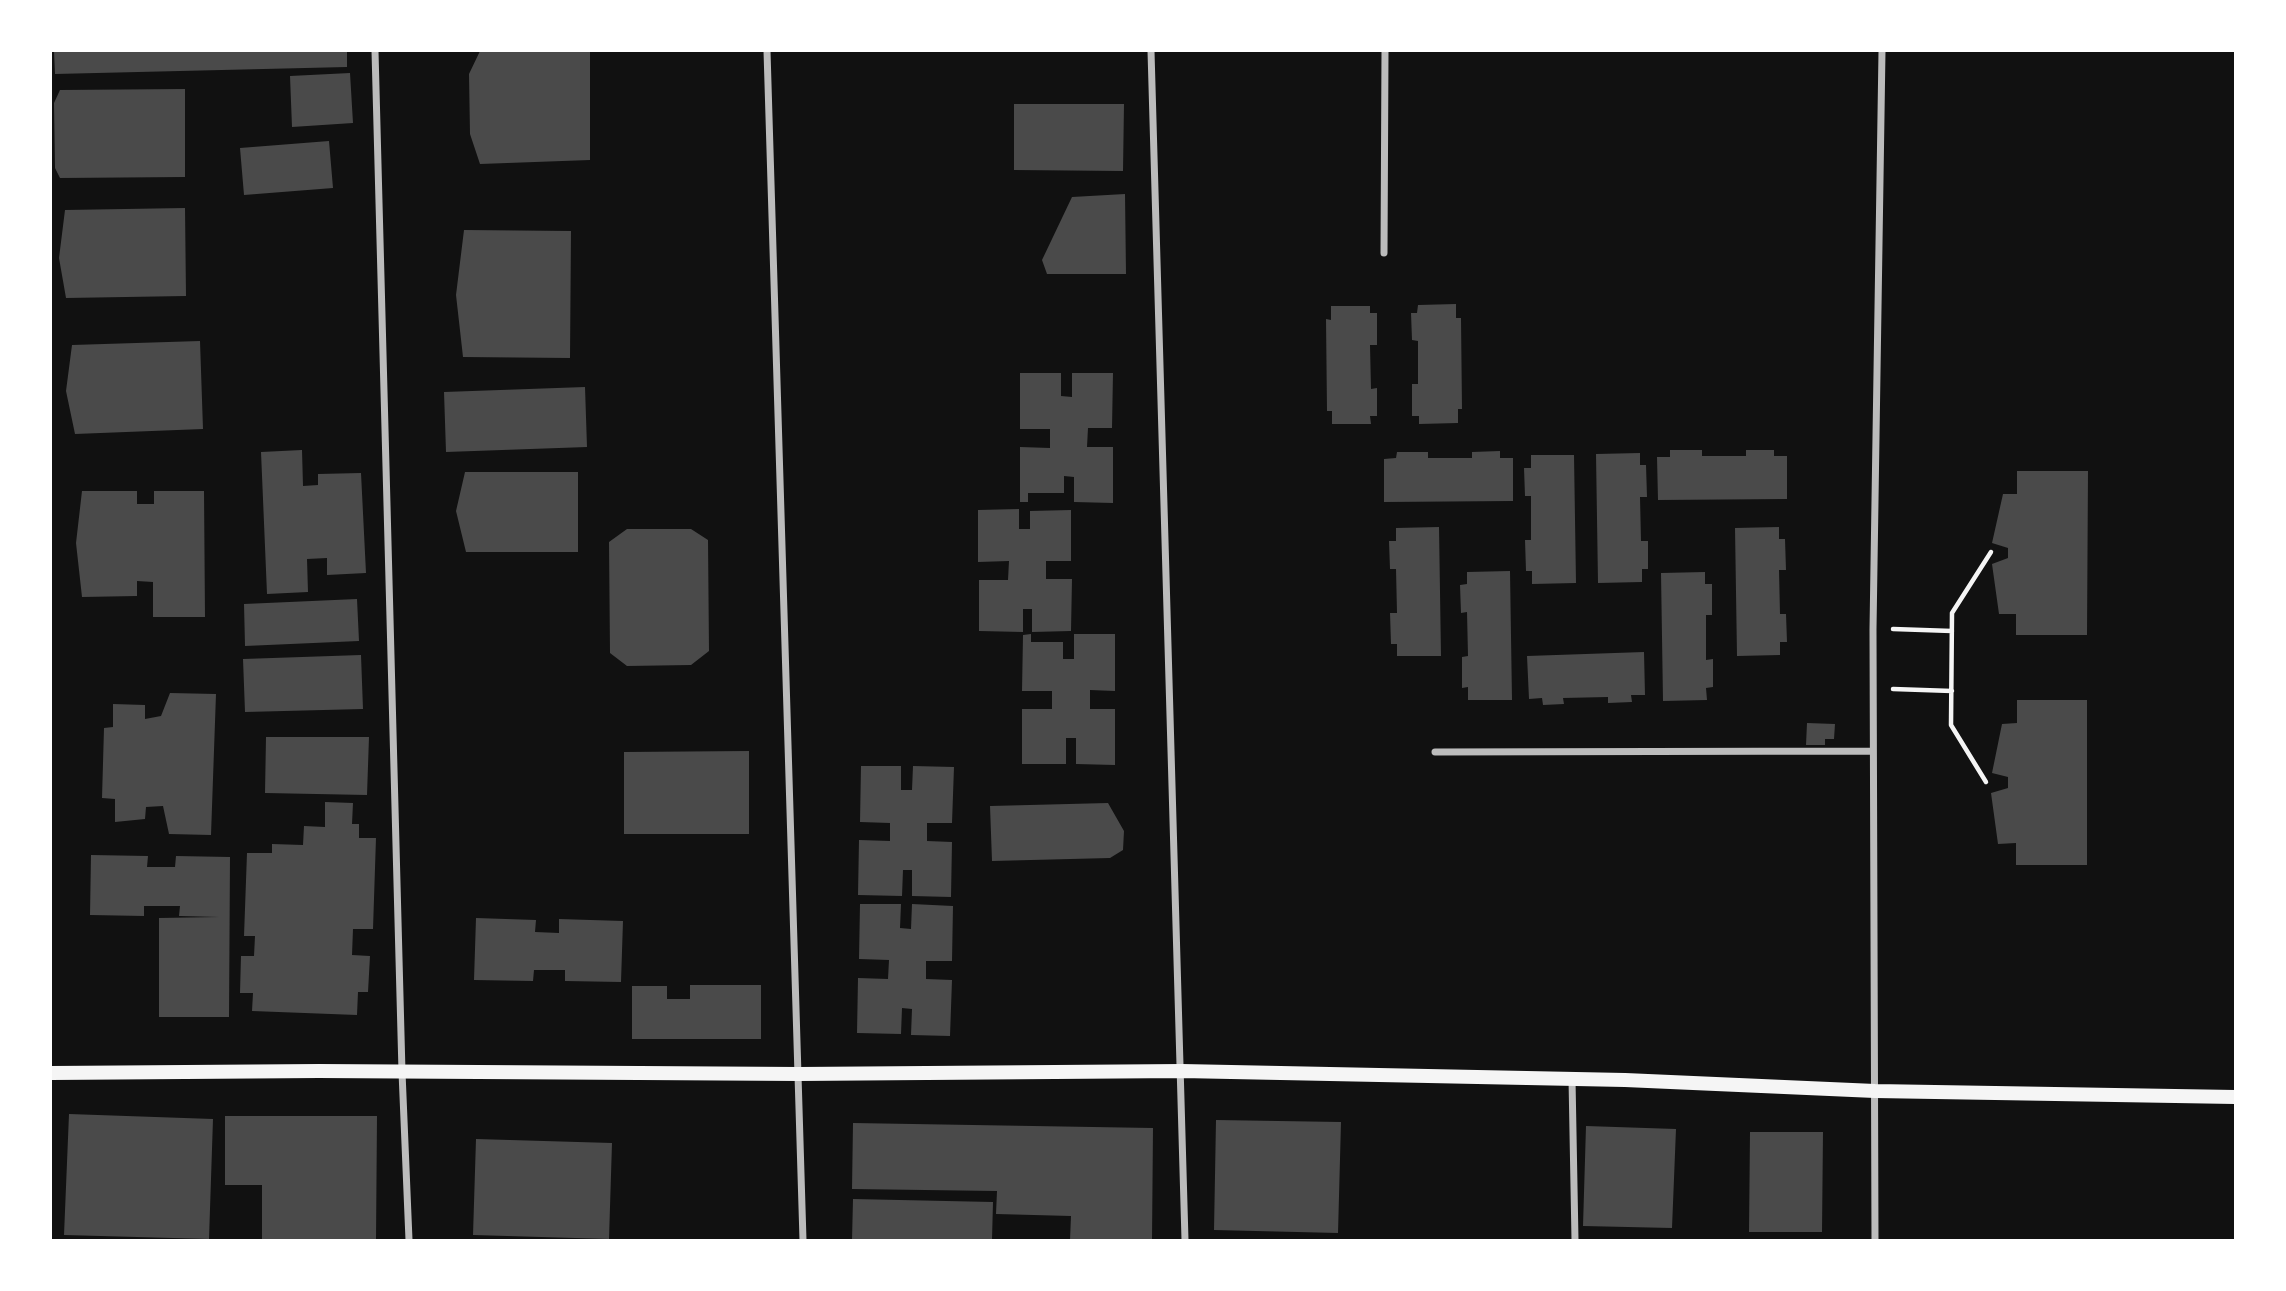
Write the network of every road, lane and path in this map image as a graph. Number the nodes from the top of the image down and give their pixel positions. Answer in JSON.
{"nodes":[{"id":1,"x":375,"y":51,"type":"edge"},
{"id":2,"x":767,"y":51,"type":"edge"},
{"id":3,"x":1152,"y":51,"type":"edge"},
{"id":4,"x":1385,"y":51,"type":"edge"},
{"id":5,"x":1882,"y":51,"type":"edge"},
{"id":6,"x":1384,"y":253,"type":"dead end"},
{"id":7,"x":1991,"y":552,"type":"dead end"},
{"id":8,"x":1873,"y":629,"type":"junction"},
{"id":9,"x":1952,"y":631,"type":"junction"},
{"id":10,"x":1873,"y":688,"type":"junction"},
{"id":11,"x":1952,"y":691,"type":"junction"},
{"id":12,"x":1872,"y":751,"type":"junction"},
{"id":13,"x":1435,"y":752,"type":"dead end"},
{"id":14,"x":1986,"y":782,"type":"dead end"},
{"id":15,"x":1182,"y":1071,"type":"junction"},
{"id":16,"x":402,"y":1072,"type":"junction"},
{"id":17,"x":51,"y":1073,"type":"edge"},
{"id":18,"x":799,"y":1074,"type":"junction"},
{"id":19,"x":1573,"y":1079,"type":"junction"},
{"id":20,"x":1875,"y":1091,"type":"junction"},
{"id":21,"x":2235,"y":1097,"type":"edge"},
{"id":22,"x":409,"y":1240,"type":"edge"},
{"id":23,"x":803,"y":1240,"type":"edge"},
{"id":24,"x":1185,"y":1240,"type":"edge"},
{"id":25,"x":1575,"y":1240,"type":"edge"},
{"id":26,"x":1875,"y":1240,"type":"edge"}],
"edges":[{"from":1,"to":16,"type":"street"},
{"from":2,"to":18,"type":"street"},
{"from":3,"to":15,"type":"street"},
{"from":4,"to":6,"type":"street"},
{"from":5,"to":8,"type":"street"},
{"from":7,"to":9,"type":"path"},
{"from":8,"to":9,"type":"path"},
{"from":8,"to":10,"type":"street"},
{"from":9,"to":11,"type":"path"},
{"from":10,"to":11,"type":"path"},
{"from":10,"to":12,"type":"street"},
{"from":11,"to":14,"type":"path"},
{"from":12,"to":13,"type":"street"},
{"from":12,"to":20,"type":"street"},
{"from":15,"to":18,"type":"main road"},
{"from":15,"to":19,"type":"main road"},
{"from":15,"to":24,"type":"street"},
{"from":16,"to":17,"type":"main road"},
{"from":16,"to":18,"type":"main road"},
{"from":16,"to":22,"type":"street"},
{"from":18,"to":23,"type":"street"},
{"from":19,"to":20,"type":"main road"},
{"from":19,"to":25,"type":"street"},
{"from":20,"to":21,"type":"main road"},
{"from":20,"to":26,"type":"street"}]}
